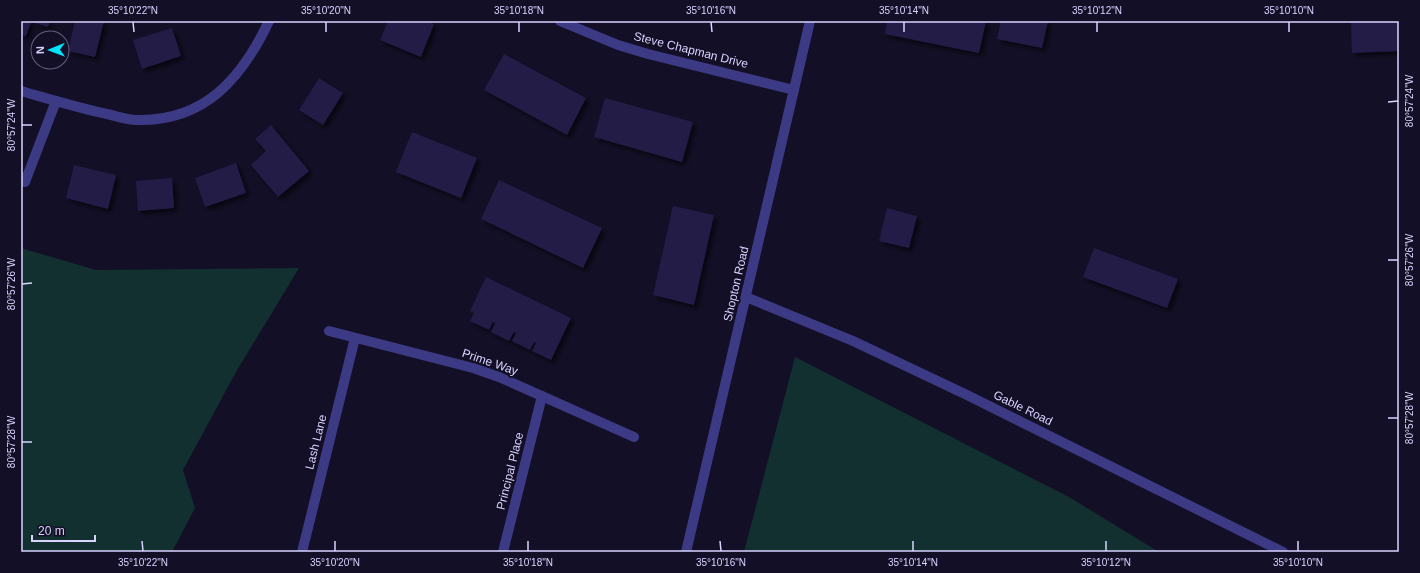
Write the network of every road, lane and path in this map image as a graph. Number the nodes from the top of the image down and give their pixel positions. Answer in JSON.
{"nodes":[{"id":1,"x":269,"y":21,"type":"edge"},
{"id":2,"x":560,"y":21,"type":"edge"},
{"id":3,"x":810,"y":21,"type":"edge"},
{"id":4,"x":794,"y":90,"type":"junction"},
{"id":5,"x":21,"y":91,"type":"edge"},
{"id":6,"x":56,"y":101,"type":"junction"},
{"id":7,"x":25,"y":182,"type":"dead end"},
{"id":8,"x":746,"y":297,"type":"junction"},
{"id":9,"x":329,"y":331,"type":"dead end"},
{"id":10,"x":355,"y":338,"type":"junction"},
{"id":11,"x":542,"y":396,"type":"junction"},
{"id":12,"x":634,"y":438,"type":"dead end"},
{"id":13,"x":302,"y":552,"type":"edge"},
{"id":14,"x":504,"y":552,"type":"edge"},
{"id":15,"x":686,"y":552,"type":"edge"},
{"id":16,"x":1283,"y":552,"type":"edge"}],
"edges":[{"from":1,"to":6,"type":"street"},
{"from":2,"to":4,"type":"street","name":"Steve Chapman Drive"},
{"from":3,"to":4,"type":"street","name":"Shopton Road"},
{"from":4,"to":8,"type":"street","name":"Shopton Road"},
{"from":5,"to":6,"type":"street"},
{"from":6,"to":7,"type":"street"},
{"from":8,"to":15,"type":"street","name":"Shopton Road"},
{"from":8,"to":16,"type":"street","name":"Gable Road"},
{"from":9,"to":10,"type":"street","name":"Prime Way"},
{"from":10,"to":11,"type":"street","name":"Prime Way"},
{"from":10,"to":13,"type":"street","name":"Lash Lane"},
{"from":11,"to":12,"type":"street","name":"Prime Way"},
{"from":11,"to":14,"type":"street","name":"Principal Place"}]}
